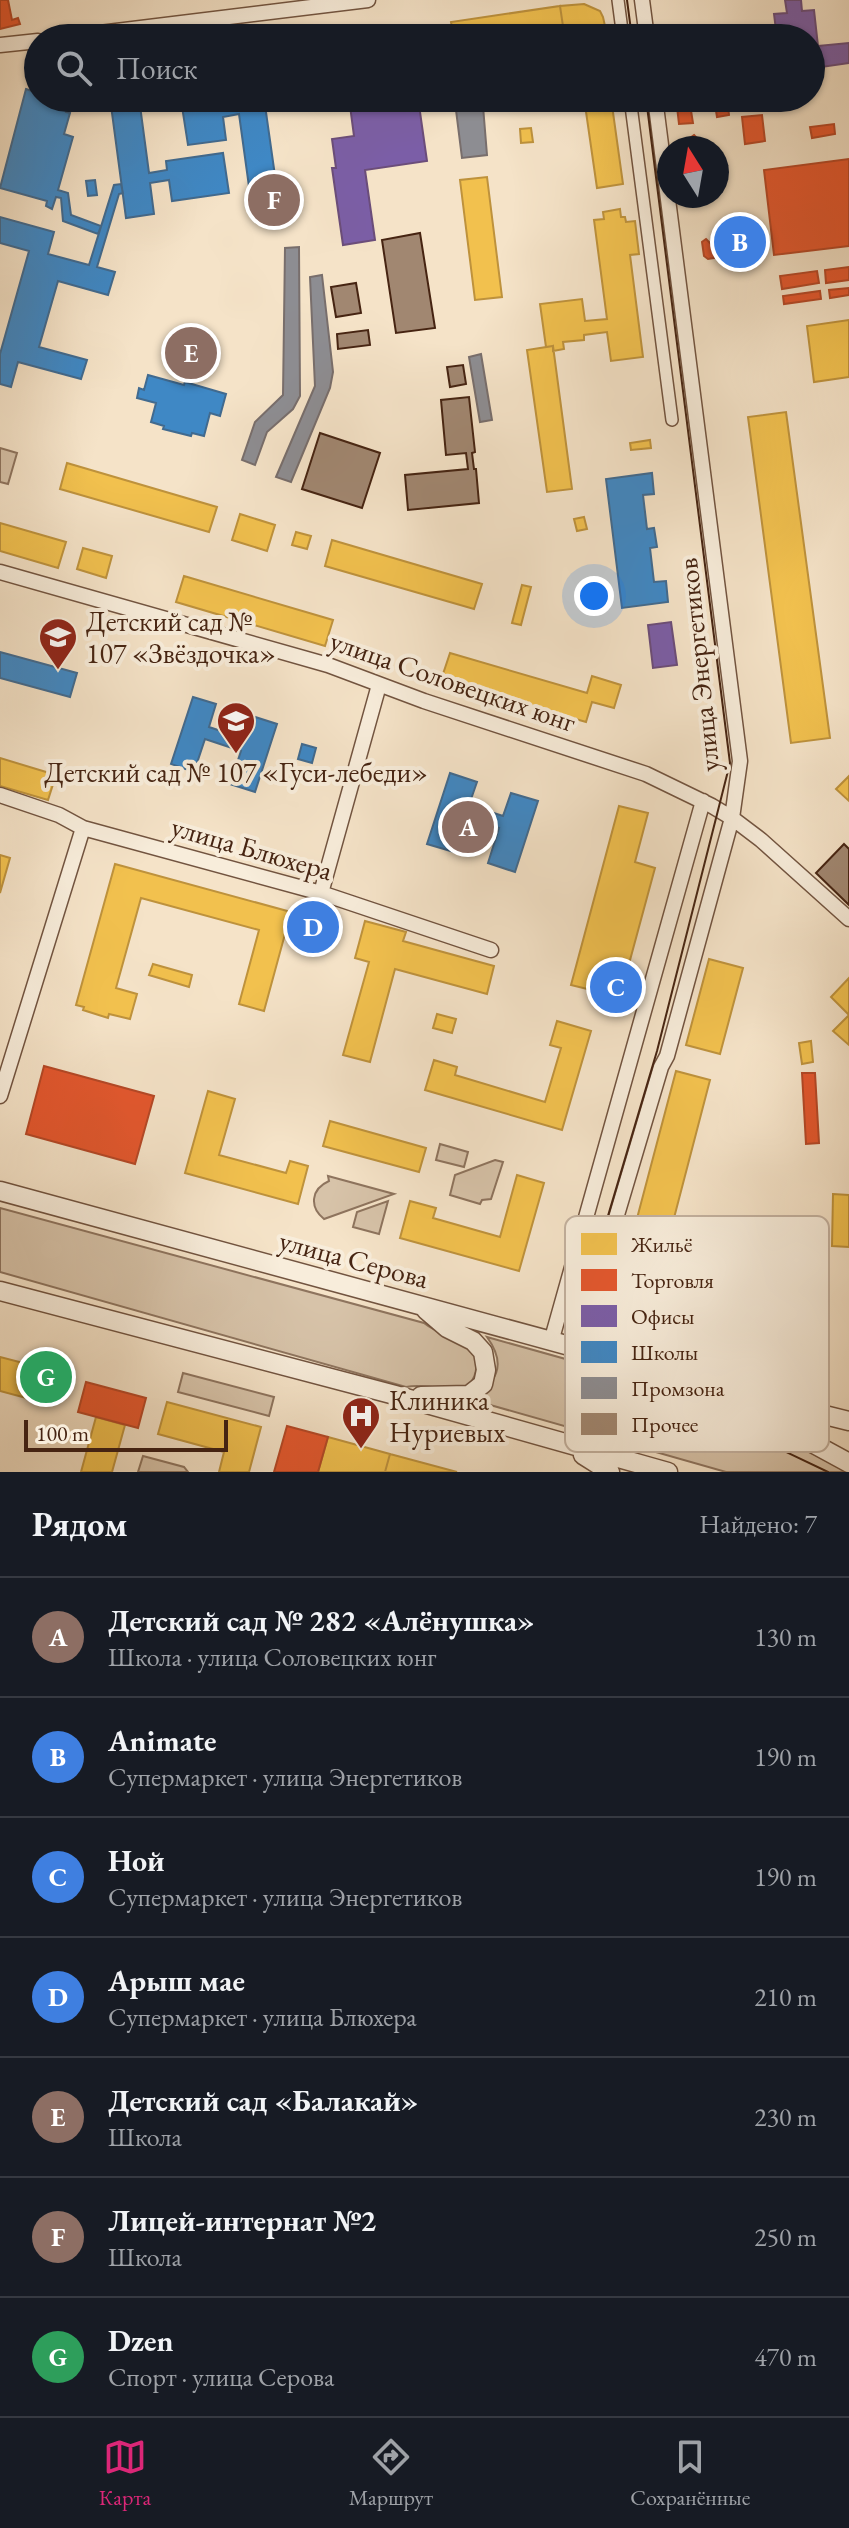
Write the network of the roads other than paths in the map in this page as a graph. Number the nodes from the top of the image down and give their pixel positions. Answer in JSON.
{"nodes":[{"id":1,"x":368,"y":0,"type":"edge"},
{"id":2,"x":618,"y":0,"type":"edge"},
{"id":3,"x":642,"y":0,"type":"edge"},
{"id":4,"x":173,"y":24,"type":"edge"},
{"id":5,"x":621,"y":24,"type":"edge"},
{"id":6,"x":645,"y":24,"type":"edge"},
{"id":7,"x":24,"y":42,"type":"edge"},
{"id":8,"x":0,"y":45,"type":"edge"},
{"id":9,"x":632,"y":112,"type":"edge"},
{"id":10,"x":657,"y":112,"type":"edge"},
{"id":11,"x":672,"y":420,"type":"dead end"},
{"id":12,"x":0,"y":572,"type":"edge"},
{"id":13,"x":379,"y":685,"type":"junction"},
{"id":14,"x":0,"y":795,"type":"edge"},
{"id":15,"x":703,"y":801,"type":"junction"},
{"id":16,"x":732,"y":818,"type":"junction"},
{"id":17,"x":83,"y":828,"type":"junction"},
{"id":18,"x":321,"y":893,"type":"junction"},
{"id":19,"x":849,"y":919,"type":"edge"},
{"id":20,"x":491,"y":950,"type":"dead end"},
{"id":21,"x":0,"y":1096,"type":"edge"},
{"id":22,"x":0,"y":1191,"type":"edge"},
{"id":23,"x":586,"y":1216,"type":"edge"},
{"id":24,"x":617,"y":1216,"type":"edge"},
{"id":25,"x":0,"y":1291,"type":"edge"},
{"id":26,"x":565,"y":1292,"type":"edge"},
{"id":27,"x":420,"y":1306,"type":"junction"},
{"id":28,"x":551,"y":1342,"type":"junction"},
{"id":29,"x":565,"y":1346,"type":"edge"},
{"id":30,"x":395,"y":1395,"type":"junction"},
{"id":31,"x":829,"y":1415,"type":"edge"},
{"id":32,"x":849,"y":1421,"type":"edge"},
{"id":33,"x":565,"y":1444,"type":"edge"},
{"id":34,"x":578,"y":1452,"type":"edge"},
{"id":35,"x":593,"y":1452,"type":"edge"},
{"id":36,"x":829,"y":1452,"type":"edge"},
{"id":37,"x":849,"y":1463,"type":"edge"},
{"id":38,"x":610,"y":1472,"type":"edge"},
{"id":39,"x":668,"y":1472,"type":"edge"}],
"edges":[{"from":1,"to":4,"type":"street"},
{"from":2,"to":5,"type":"street"},
{"from":3,"to":6,"type":"street"},
{"from":7,"to":8,"type":"street"},
{"from":9,"to":11,"type":"street"},
{"from":10,"to":16,"type":"street","name":"улица Энергетиков"},
{"from":12,"to":13,"type":"street","name":"улица Соловецких юнг"},
{"from":13,"to":15,"type":"street","name":"улица Соловецких юнг"},
{"from":13,"to":18,"type":"street"},
{"from":14,"to":17,"type":"street","name":"улица Блюхера"},
{"from":15,"to":16,"type":"street","name":"улица Соловецких юнг"},
{"from":15,"to":23,"type":"street","name":"улица Энергетиков"},
{"from":16,"to":19,"type":"street","name":"улица Соловецких юнг"},
{"from":16,"to":24,"type":"street","name":"улица Энергетиков"},
{"from":17,"to":18,"type":"street","name":"улица Блюхера"},
{"from":17,"to":21,"type":"street"},
{"from":18,"to":20,"type":"street","name":"улица Блюхера"},
{"from":22,"to":27,"type":"street","name":"улица Серова"},
{"from":25,"to":30,"type":"street"},
{"from":26,"to":28,"type":"street","name":"улица Энергетиков"},
{"from":27,"to":28,"type":"street","name":"улица Серова"},
{"from":27,"to":30,"type":"street"},
{"from":28,"to":29,"type":"street","name":"улица Серова"},
{"from":30,"to":33,"type":"street"},
{"from":31,"to":32,"type":"street","name":"улица Серова"},
{"from":34,"to":38,"type":"street"},
{"from":35,"to":39,"type":"street"},
{"from":36,"to":37,"type":"street","name":"улица Серова"}]}
